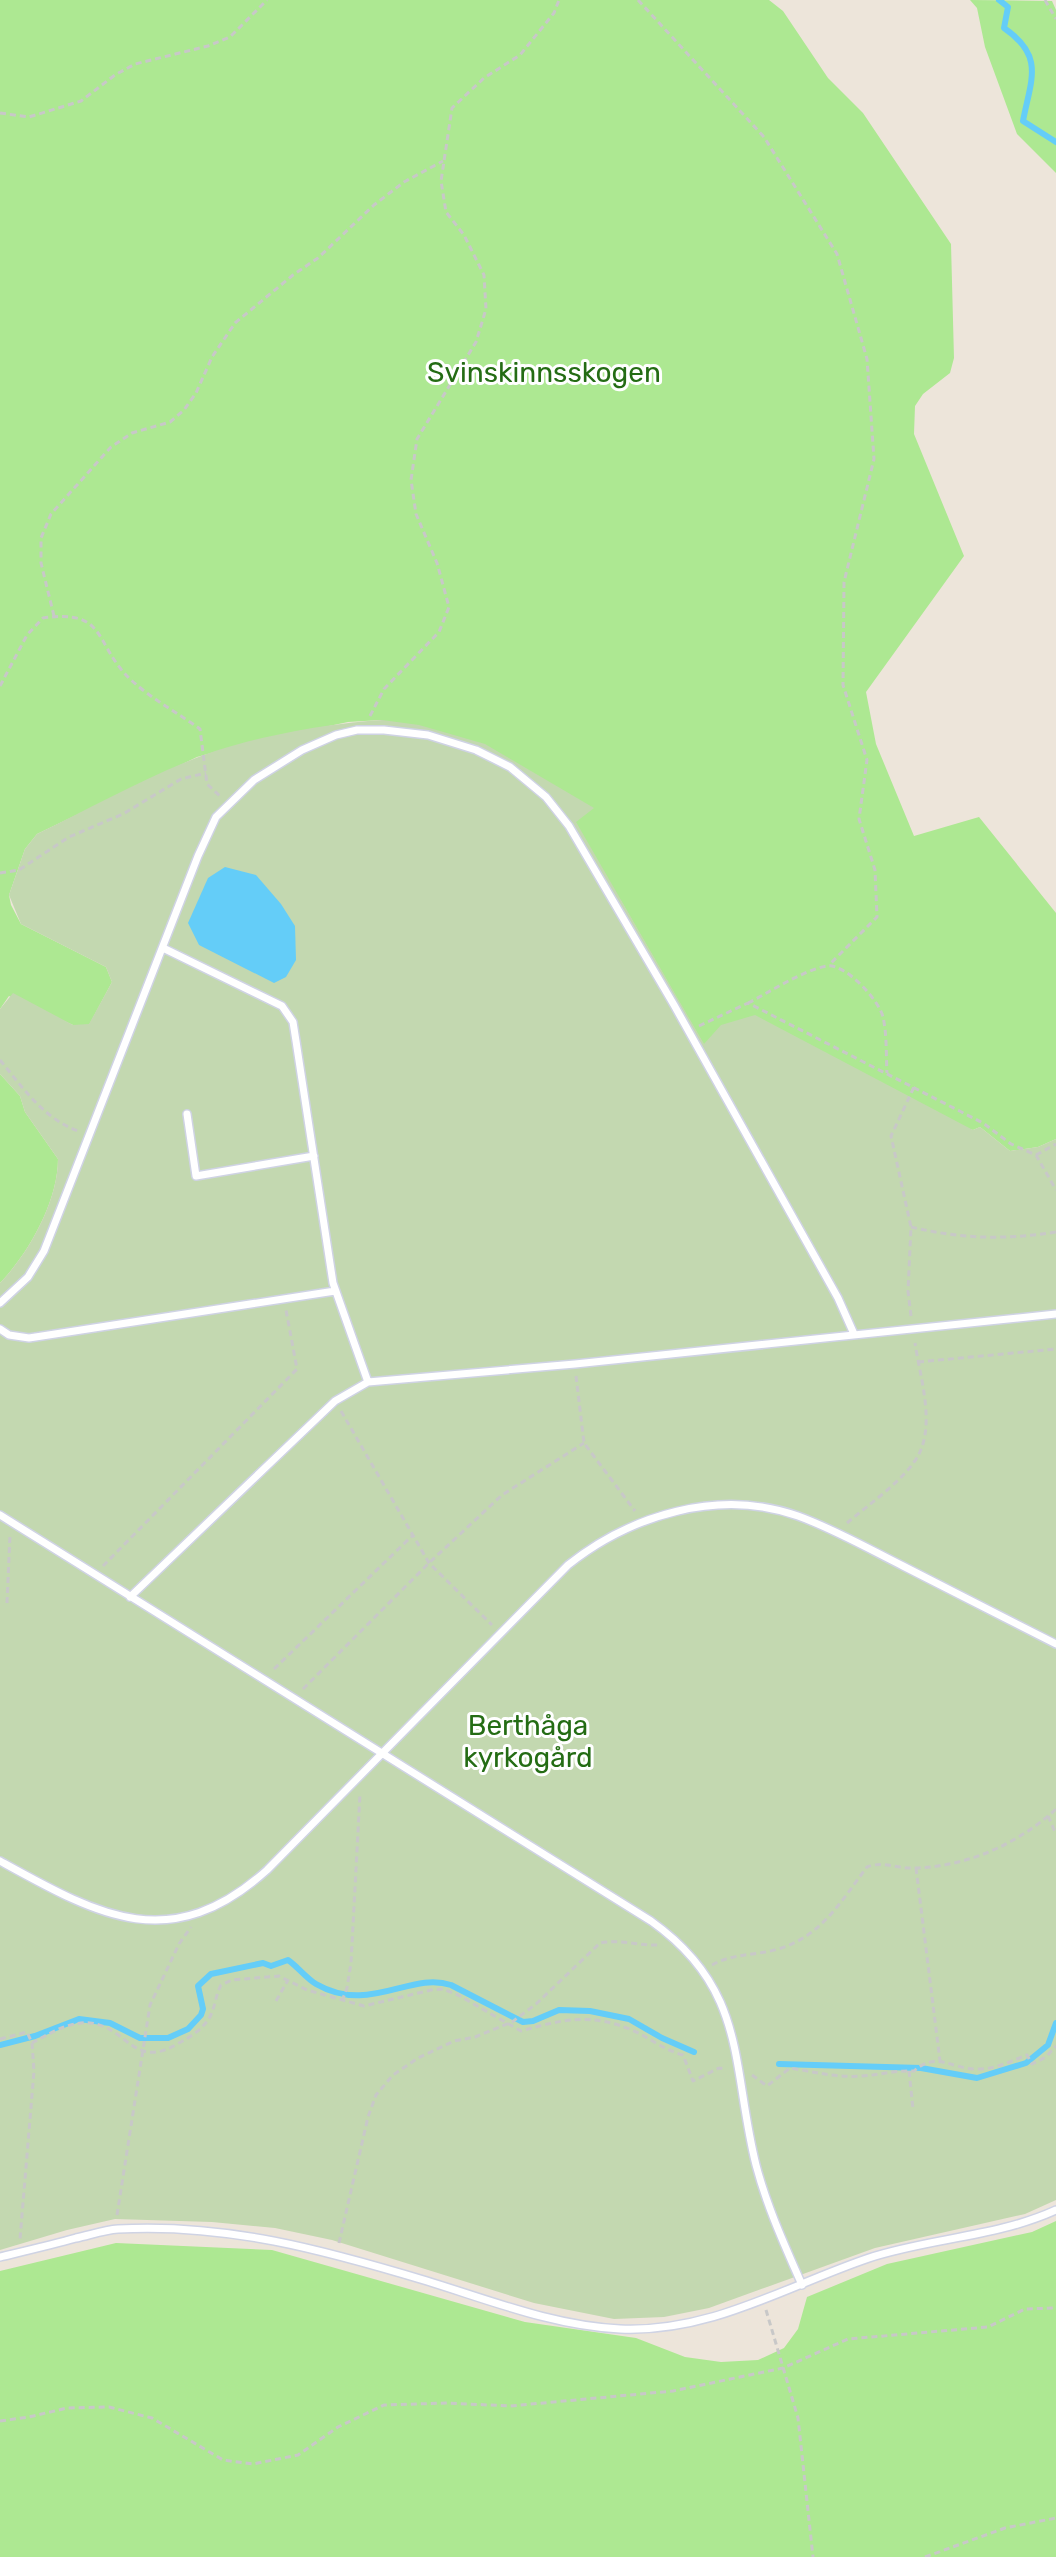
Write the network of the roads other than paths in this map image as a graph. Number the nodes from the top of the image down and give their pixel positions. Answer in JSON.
{"nodes":[{"id":1,"x":163,"y":948,"type":"junction"},
{"id":2,"x":187,"y":1114,"type":"dead end"},
{"id":3,"x":314,"y":1156,"type":"junction"},
{"id":4,"x":335,"y":1291,"type":"junction"},
{"id":5,"x":0,"y":1303,"type":"edge"},
{"id":6,"x":1056,"y":1314,"type":"edge"},
{"id":7,"x":0,"y":1329,"type":"edge"},
{"id":8,"x":854,"y":1334,"type":"junction"},
{"id":9,"x":368,"y":1382,"type":"junction"},
{"id":10,"x":0,"y":1515,"type":"edge"},
{"id":11,"x":130,"y":1597,"type":"junction"},
{"id":12,"x":1056,"y":1644,"type":"edge"},
{"id":13,"x":382,"y":1753,"type":"junction"},
{"id":14,"x":0,"y":1861,"type":"edge"},
{"id":15,"x":1056,"y":2210,"type":"edge"},
{"id":16,"x":0,"y":2257,"type":"edge"},
{"id":17,"x":802,"y":2285,"type":"junction"}],
"edges":[{"from":1,"to":3,"type":"lane"},
{"from":1,"to":5,"type":"lane"},
{"from":1,"to":8,"type":"lane"},
{"from":2,"to":3,"type":"lane"},
{"from":3,"to":4,"type":"lane"},
{"from":4,"to":7,"type":"lane"},
{"from":4,"to":9,"type":"lane"},
{"from":6,"to":8,"type":"lane"},
{"from":8,"to":9,"type":"lane"},
{"from":9,"to":11,"type":"lane"},
{"from":10,"to":11,"type":"lane"},
{"from":11,"to":13,"type":"lane"},
{"from":12,"to":13,"type":"lane"},
{"from":13,"to":14,"type":"lane"},
{"from":13,"to":17,"type":"lane"},
{"from":15,"to":17,"type":"lane"},
{"from":16,"to":17,"type":"lane"}]}
